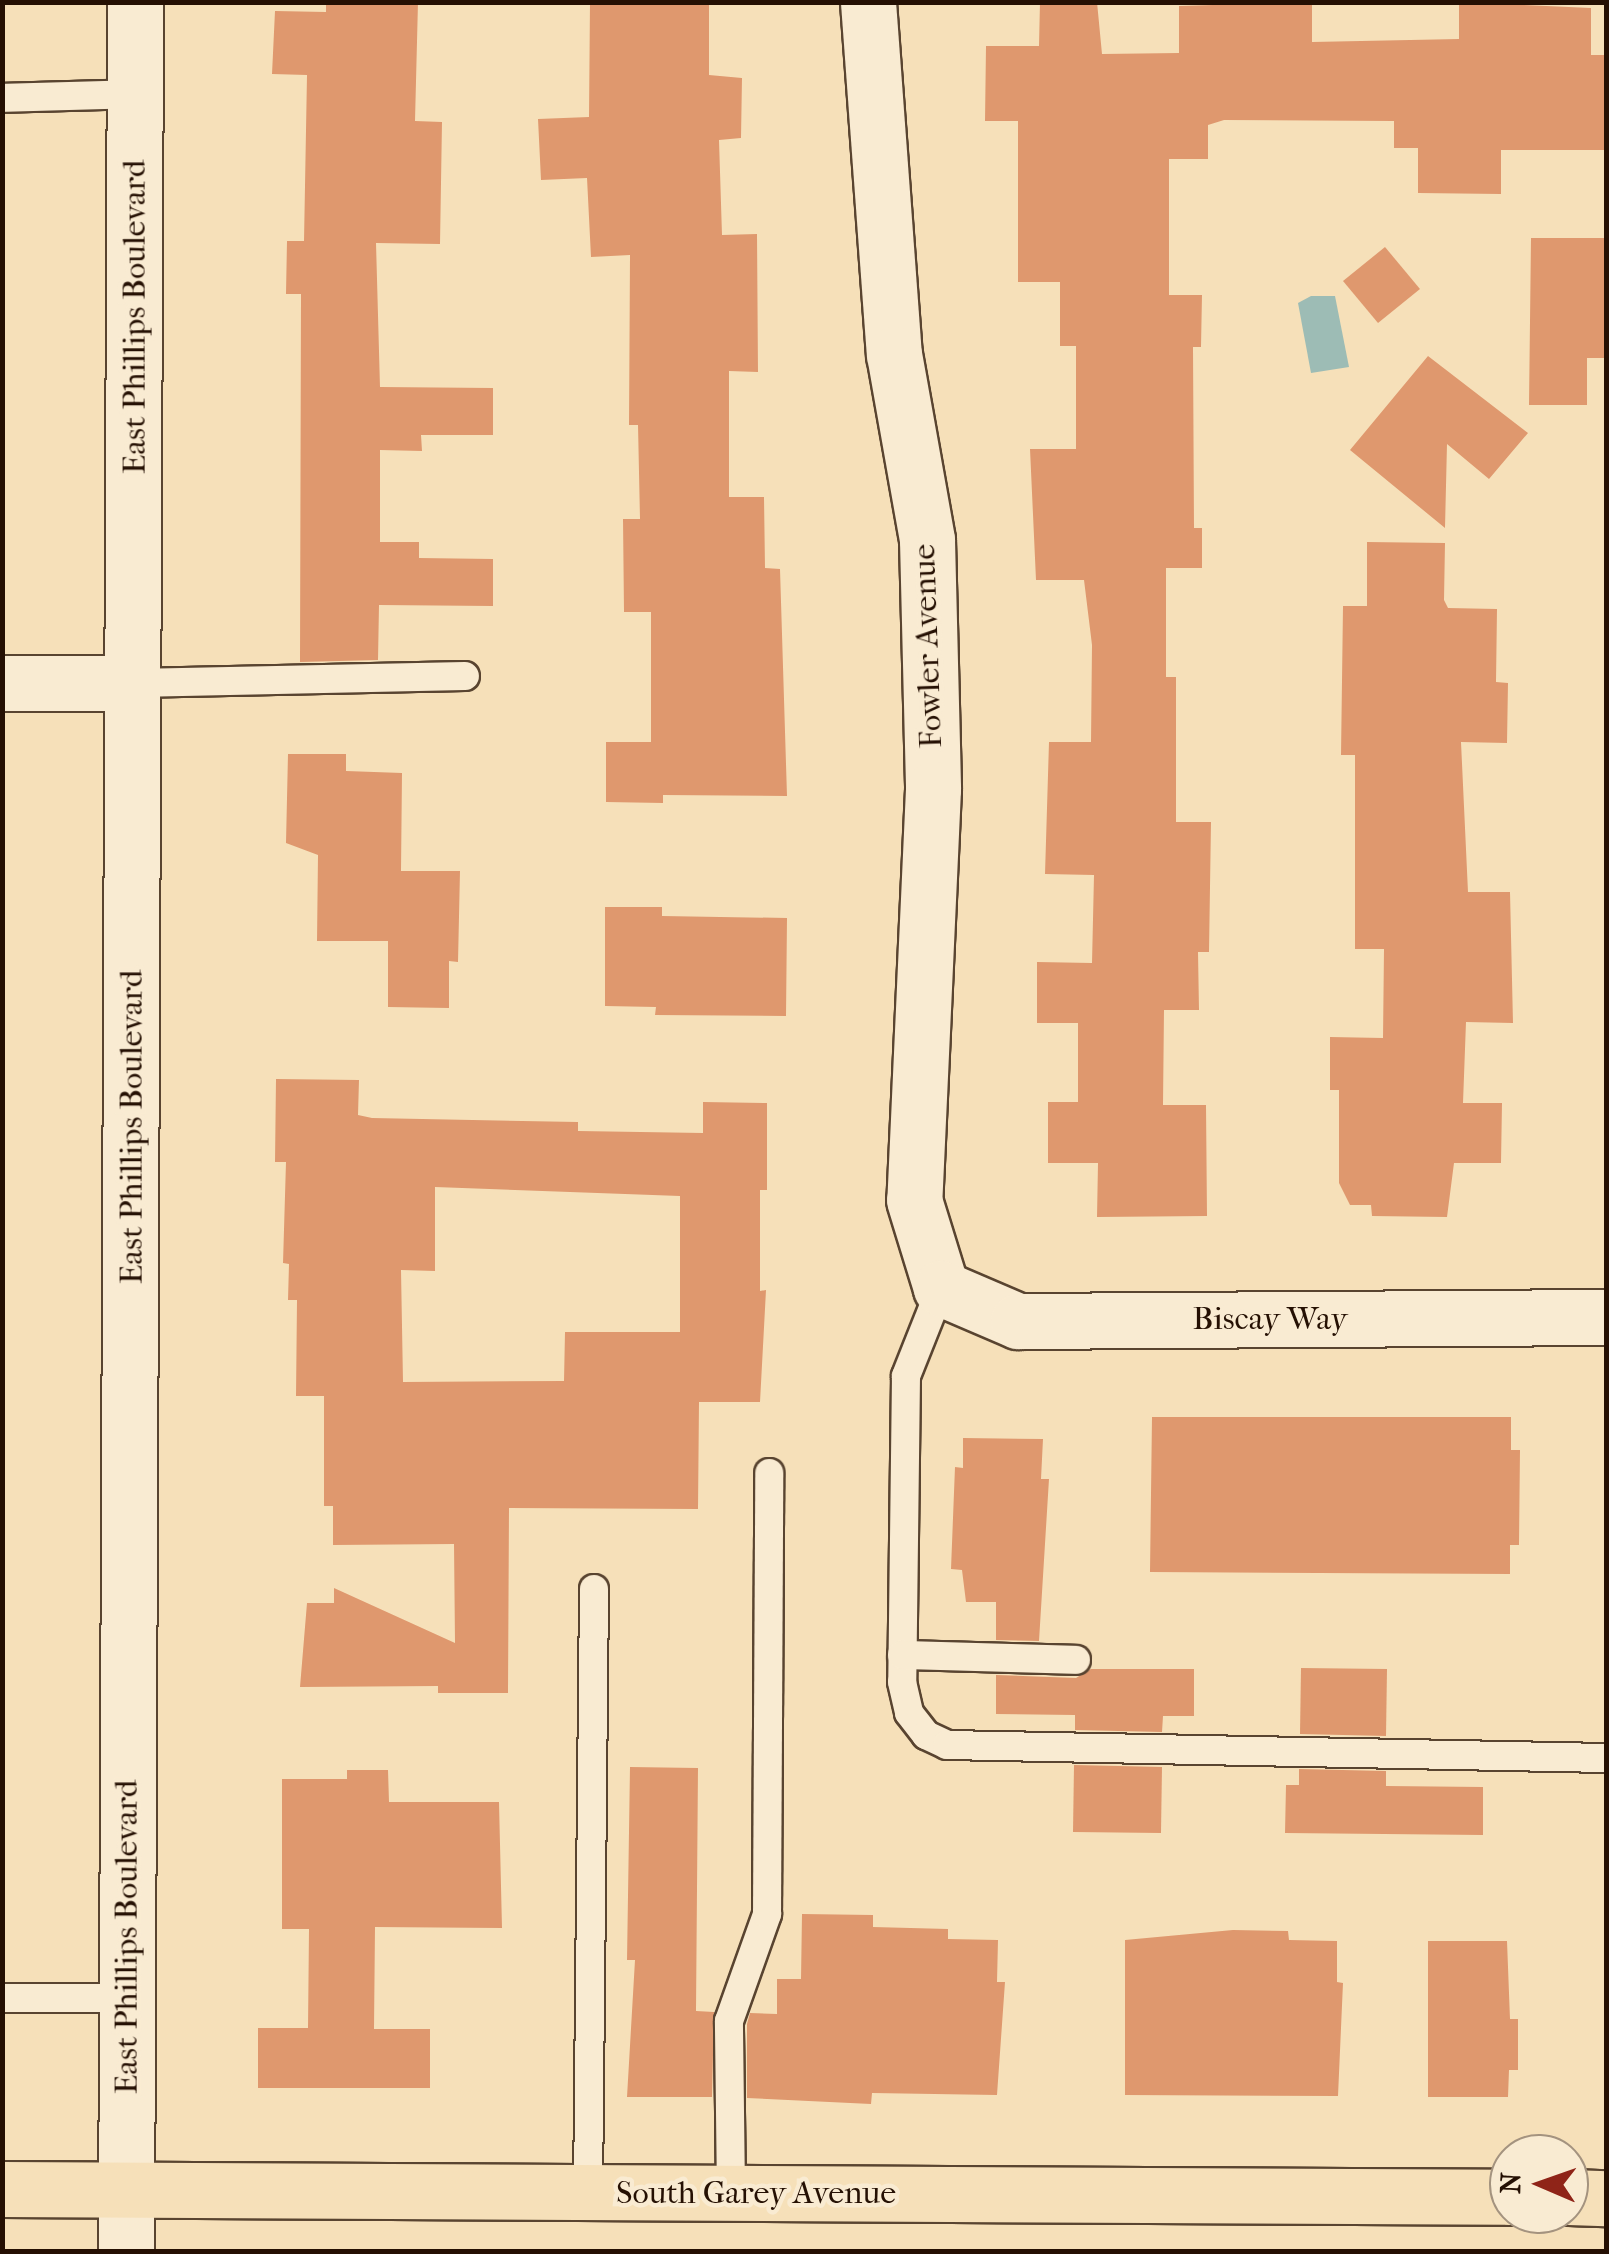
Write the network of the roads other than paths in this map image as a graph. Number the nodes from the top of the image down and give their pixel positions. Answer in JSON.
{"nodes":[{"id":1,"x":135,"y":2,"type":"edge"},
{"id":2,"x":868,"y":2,"type":"edge"},
{"id":3,"x":135,"y":94,"type":"junction"},
{"id":4,"x":2,"y":98,"type":"edge"},
{"id":5,"x":465,"y":676,"type":"dead end"},
{"id":6,"x":2,"y":683,"type":"edge"},
{"id":7,"x":134,"y":684,"type":"junction"},
{"id":8,"x":941,"y":1288,"type":"junction"},
{"id":9,"x":1606,"y":1317,"type":"edge"},
{"id":10,"x":768,"y":1473,"type":"dead end"},
{"id":11,"x":594,"y":1589,"type":"dead end"},
{"id":12,"x":902,"y":1655,"type":"junction"},
{"id":13,"x":1076,"y":1660,"type":"dead end"},
{"id":14,"x":1606,"y":1758,"type":"edge"},
{"id":15,"x":2,"y":1998,"type":"edge"},
{"id":16,"x":127,"y":1998,"type":"junction"},
{"id":17,"x":2,"y":2189,"type":"edge"},
{"id":18,"x":126,"y":2191,"type":"junction"},
{"id":19,"x":588,"y":2193,"type":"junction"},
{"id":20,"x":732,"y":2193,"type":"junction"},
{"id":21,"x":1489,"y":2197,"type":"edge"},
{"id":22,"x":126,"y":2252,"type":"edge"}],
"edges":[{"from":1,"to":3,"type":"street","name":"East Phillips Boulevard"},
{"from":2,"to":8,"type":"street","name":"Fowler Avenue"},
{"from":3,"to":4,"type":"lane"},
{"from":3,"to":7,"type":"street","name":"East Phillips Boulevard"},
{"from":5,"to":7,"type":"lane"},
{"from":6,"to":7,"type":"street"},
{"from":7,"to":16,"type":"street","name":"East Phillips Boulevard"},
{"from":8,"to":9,"type":"street","name":"Biscay Way"},
{"from":8,"to":12,"type":"lane"},
{"from":10,"to":20,"type":"lane"},
{"from":11,"to":19,"type":"lane"},
{"from":12,"to":13,"type":"lane"},
{"from":12,"to":14,"type":"lane"},
{"from":15,"to":16,"type":"lane"},
{"from":16,"to":18,"type":"street","name":"East Phillips Boulevard"},
{"from":17,"to":18,"type":"main road","name":"South Garey Avenue"},
{"from":18,"to":19,"type":"main road","name":"South Garey Avenue"},
{"from":18,"to":22,"type":"street","name":"East Phillips Boulevard"},
{"from":19,"to":20,"type":"main road","name":"South Garey Avenue"},
{"from":20,"to":21,"type":"main road","name":"South Garey Avenue"}]}
